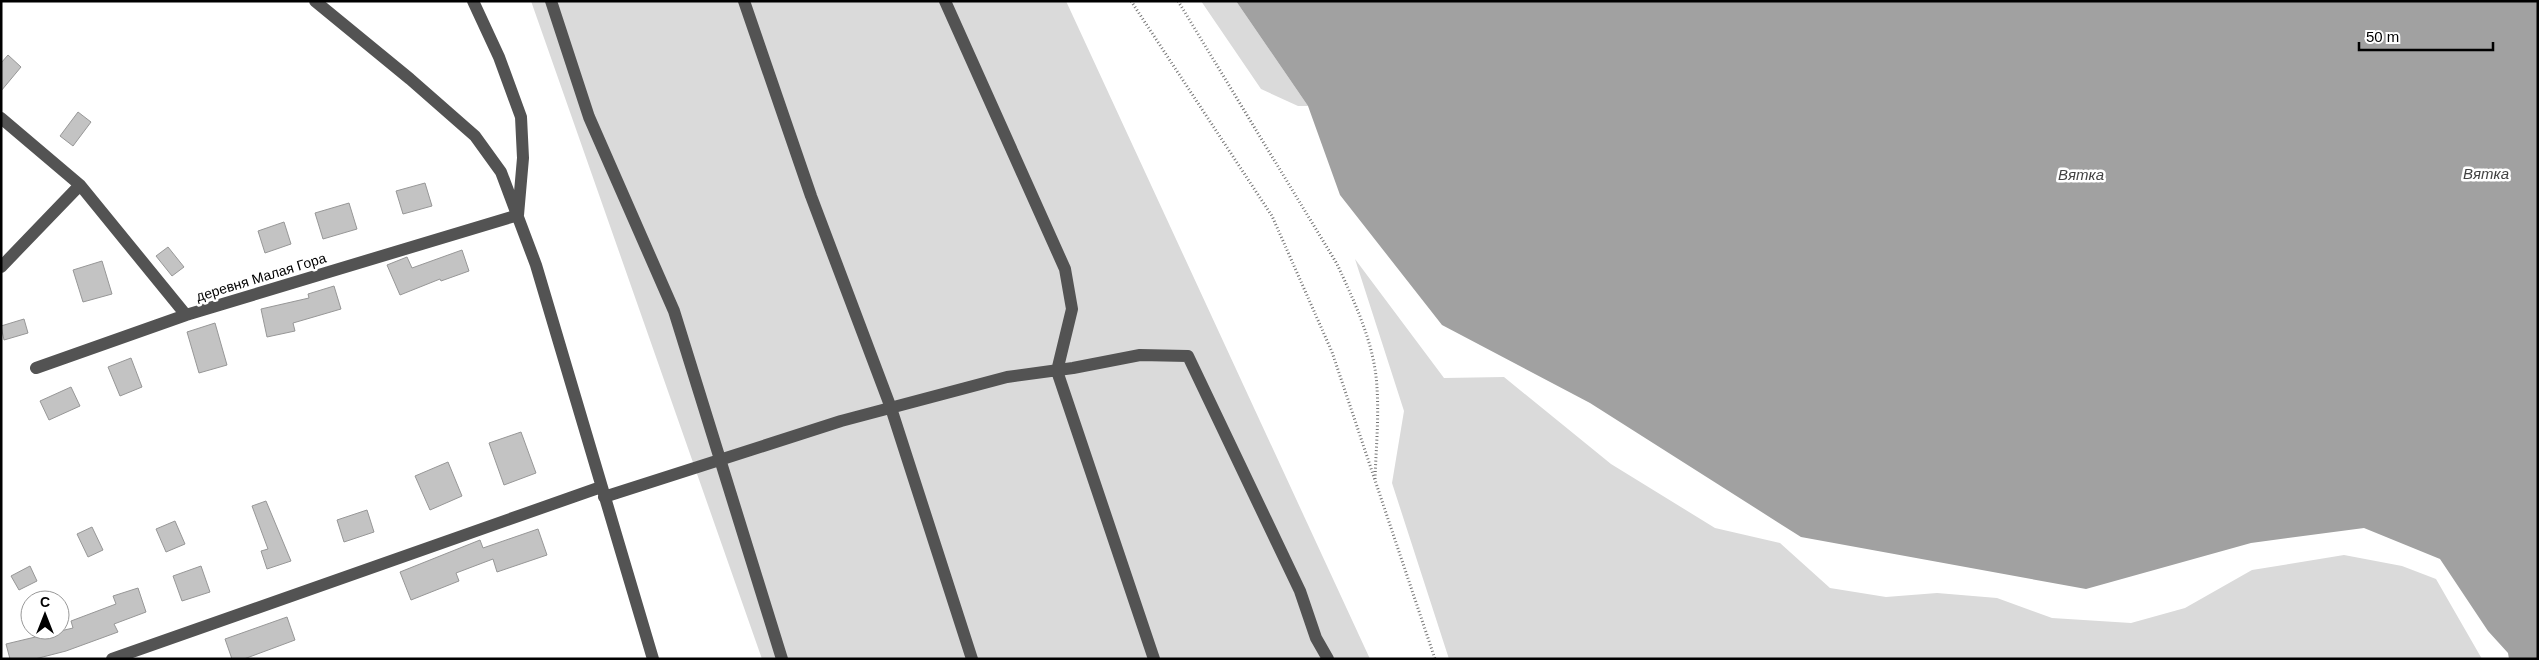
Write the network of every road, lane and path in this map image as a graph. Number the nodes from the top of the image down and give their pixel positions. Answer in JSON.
{"nodes":[{"id":1,"x":315,"y":1,"type":"edge"},
{"id":2,"x":473,"y":1,"type":"edge"},
{"id":3,"x":551,"y":1,"type":"edge"},
{"id":4,"x":744,"y":1,"type":"edge"},
{"id":5,"x":945,"y":1,"type":"edge"},
{"id":6,"x":1130,"y":1,"type":"edge"},
{"id":7,"x":1178,"y":1,"type":"edge"},
{"id":8,"x":1,"y":118,"type":"edge"},
{"id":9,"x":80,"y":186,"type":"junction"},
{"id":10,"x":518,"y":215,"type":"junction"},
{"id":11,"x":1,"y":267,"type":"edge"},
{"id":12,"x":186,"y":315,"type":"junction"},
{"id":13,"x":36,"y":368,"type":"dead end"},
{"id":14,"x":1057,"y":371,"type":"junction"},
{"id":15,"x":891,"y":408,"type":"junction"},
{"id":16,"x":719,"y":460,"type":"junction"},
{"id":17,"x":1375,"y":482,"type":"junction"},
{"id":18,"x":602,"y":492,"type":"junction"},
{"id":19,"x":112,"y":659,"type":"edge"},
{"id":20,"x":653,"y":659,"type":"edge"},
{"id":21,"x":782,"y":659,"type":"edge"},
{"id":22,"x":972,"y":659,"type":"edge"},
{"id":23,"x":1154,"y":659,"type":"edge"},
{"id":24,"x":1328,"y":659,"type":"edge"},
{"id":25,"x":1435,"y":659,"type":"edge"}],
"edges":[{"from":1,"to":10,"type":"street"},
{"from":2,"to":10,"type":"street"},
{"from":3,"to":16,"type":"street"},
{"from":4,"to":15,"type":"street"},
{"from":5,"to":14,"type":"street"},
{"from":6,"to":17,"type":"path"},
{"from":7,"to":17,"type":"path"},
{"from":8,"to":9,"type":"street","name":"деревня Малая Гора"},
{"from":9,"to":11,"type":"street"},
{"from":9,"to":12,"type":"street","name":"деревня Малая Гора"},
{"from":10,"to":12,"type":"street","name":"деревня Малая Гора"},
{"from":10,"to":18,"type":"street"},
{"from":12,"to":13,"type":"street"},
{"from":14,"to":15,"type":"street"},
{"from":14,"to":23,"type":"street"},
{"from":14,"to":24,"type":"street"},
{"from":15,"to":16,"type":"street"},
{"from":15,"to":22,"type":"street"},
{"from":16,"to":18,"type":"street"},
{"from":16,"to":21,"type":"street"},
{"from":17,"to":25,"type":"path"},
{"from":18,"to":19,"type":"street"},
{"from":18,"to":20,"type":"street"}]}
